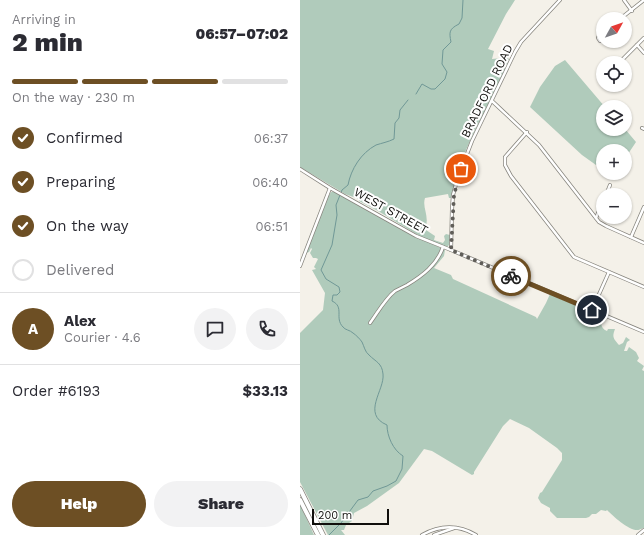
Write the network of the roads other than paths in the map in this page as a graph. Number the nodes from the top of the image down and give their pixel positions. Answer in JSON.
{"nodes":[{"id":1,"x":560,"y":0,"type":"edge"},
{"id":2,"x":624,"y":0,"type":"edge"},
{"id":3,"x":644,"y":0,"type":"edge"},
{"id":4,"x":632,"y":10,"type":"junction"},
{"id":5,"x":629,"y":12,"type":"edge"},
{"id":6,"x":644,"y":38,"type":"edge"},
{"id":7,"x":637,"y":45,"type":"junction"},
{"id":8,"x":644,"y":53,"type":"edge"},
{"id":9,"x":626,"y":56,"type":"edge"},
{"id":10,"x":492,"y":101,"type":"junction"},
{"id":11,"x":527,"y":132,"type":"junction"},
{"id":12,"x":300,"y":169,"type":"edge"},
{"id":13,"x":610,"y":185,"type":"dead end"},
{"id":14,"x":330,"y":188,"type":"junction"},
{"id":15,"x":609,"y":188,"type":"edge"},
{"id":16,"x":644,"y":207,"type":"edge"},
{"id":17,"x":596,"y":218,"type":"edge"},
{"id":18,"x":604,"y":224,"type":"edge"},
{"id":19,"x":631,"y":237,"type":"junction"},
{"id":20,"x":644,"y":243,"type":"edge"},
{"id":21,"x":442,"y":247,"type":"junction"},
{"id":22,"x":451,"y":250,"type":"junction"},
{"id":23,"x":300,"y":266,"type":"edge"},
{"id":24,"x":609,"y":272,"type":"junction"},
{"id":25,"x":644,"y":287,"type":"edge"},
{"id":26,"x":592,"y":310,"type":"junction"},
{"id":27,"x":370,"y":323,"type":"dead end"},
{"id":28,"x":644,"y":332,"type":"edge"},
{"id":29,"x":300,"y":489,"type":"edge"},
{"id":30,"x":300,"y":500,"type":"edge"},
{"id":31,"x":454,"y":528,"type":"junction"},
{"id":32,"x":644,"y":530,"type":"edge"},
{"id":33,"x":321,"y":534,"type":"edge"},
{"id":34,"x":422,"y":535,"type":"edge"},
{"id":35,"x":434,"y":535,"type":"edge"},
{"id":36,"x":476,"y":535,"type":"edge"},
{"id":37,"x":638,"y":535,"type":"edge"}],
"edges":[{"from":1,"to":10,"type":"street","name":"BRADFORD ROAD"},
{"from":2,"to":4,"type":"street"},
{"from":3,"to":4,"type":"street"},
{"from":4,"to":5,"type":"street"},
{"from":6,"to":7,"type":"street"},
{"from":7,"to":8,"type":"street"},
{"from":7,"to":9,"type":"street"},
{"from":10,"to":11,"type":"street"},
{"from":10,"to":22,"type":"street","name":"BRADFORD ROAD"},
{"from":11,"to":17,"type":"street"},
{"from":11,"to":24,"type":"street"},
{"from":12,"to":14,"type":"street","name":"WEST STREET"},
{"from":13,"to":15,"type":"street"},
{"from":14,"to":21,"type":"street","name":"WEST STREET"},
{"from":14,"to":23,"type":"street"},
{"from":16,"to":19,"type":"street"},
{"from":18,"to":19,"type":"street"},
{"from":19,"to":20,"type":"street"},
{"from":21,"to":22,"type":"street","name":"WEST STREET"},
{"from":21,"to":27,"type":"street"},
{"from":22,"to":26,"type":"street","name":"WEST STREET"},
{"from":24,"to":25,"type":"street"},
{"from":24,"to":26,"type":"street"},
{"from":26,"to":28,"type":"street","name":"WEST STREET"},
{"from":29,"to":33,"type":"highway"},
{"from":30,"to":33,"type":"highway"},
{"from":31,"to":34,"type":"street"},
{"from":31,"to":35,"type":"street"},
{"from":31,"to":36,"type":"street"},
{"from":32,"to":37,"type":"street"}]}
